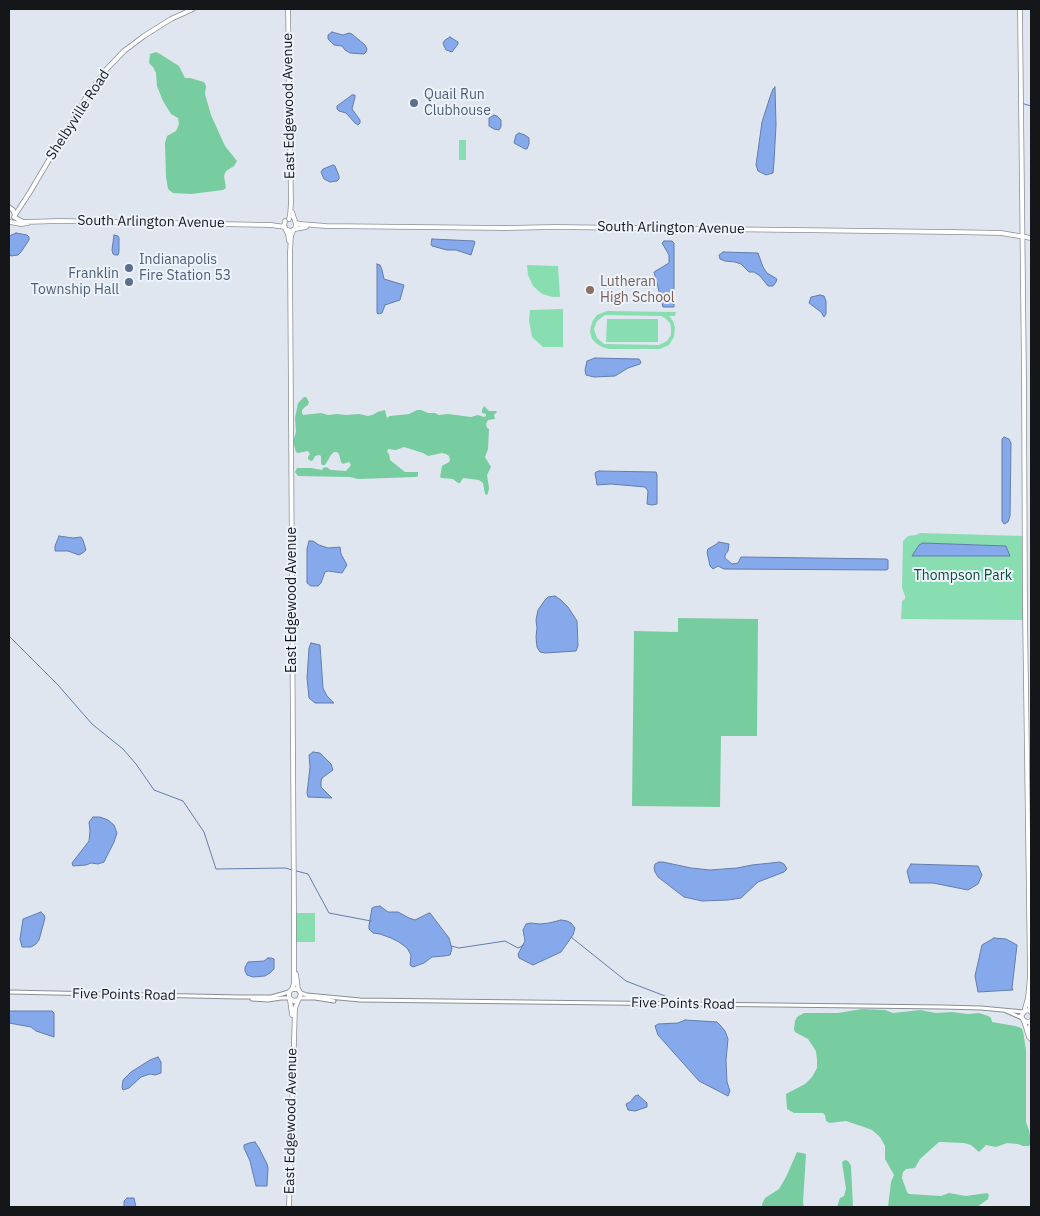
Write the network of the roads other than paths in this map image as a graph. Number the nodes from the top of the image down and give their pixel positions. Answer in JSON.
{"nodes":[{"id":1,"x":193,"y":9,"type":"edge"},
{"id":2,"x":288,"y":9,"type":"edge"},
{"id":3,"x":1020,"y":9,"type":"edge"},
{"id":4,"x":24,"y":200,"type":"junction"},
{"id":5,"x":291,"y":203,"type":"junction"},
{"id":6,"x":10,"y":208,"type":"edge"},
{"id":7,"x":14,"y":216,"type":"junction"},
{"id":8,"x":287,"y":220,"type":"junction"},
{"id":9,"x":9,"y":222,"type":"edge"},
{"id":10,"x":30,"y":222,"type":"junction"},
{"id":11,"x":295,"y":222,"type":"junction"},
{"id":12,"x":271,"y":225,"type":"junction"},
{"id":13,"x":311,"y":225,"type":"junction"},
{"id":14,"x":286,"y":229,"type":"junction"},
{"id":15,"x":294,"y":230,"type":"junction"},
{"id":16,"x":1022,"y":236,"type":"junction"},
{"id":17,"x":1031,"y":238,"type":"edge"},
{"id":18,"x":290,"y":246,"type":"junction"},
{"id":19,"x":1030,"y":819,"type":"edge"},
{"id":20,"x":294,"y":955,"type":"junction"},
{"id":21,"x":290,"y":990,"type":"junction"},
{"id":22,"x":299,"y":991,"type":"junction"},
{"id":23,"x":9,"y":992,"type":"edge"},
{"id":24,"x":239,"y":998,"type":"junction"},
{"id":25,"x":290,"y":998,"type":"junction"},
{"id":26,"x":1028,"y":998,"type":"junction"},
{"id":27,"x":299,"y":999,"type":"junction"},
{"id":28,"x":360,"y":1000,"type":"junction"},
{"id":29,"x":1005,"y":1011,"type":"junction"},
{"id":30,"x":1024,"y":1012,"type":"junction"},
{"id":31,"x":1031,"y":1012,"type":"edge"},
{"id":32,"x":1023,"y":1020,"type":"junction"},
{"id":33,"x":1031,"y":1021,"type":"edge"},
{"id":34,"x":294,"y":1035,"type":"junction"},
{"id":35,"x":1031,"y":1038,"type":"edge"},
{"id":36,"x":290,"y":1207,"type":"edge"}],
"edges":[{"from":1,"to":4,"type":"main road","name":"Shelbyville Road"},
{"from":2,"to":5,"type":"main road","name":"East Edgewood Avenue"},
{"from":3,"to":16,"type":"main road"},
{"from":4,"to":6,"type":"main road"},
{"from":4,"to":7,"type":"main road"},
{"from":5,"to":8,"type":"main road"},
{"from":5,"to":11,"type":"main road"},
{"from":6,"to":7,"type":"main road"},
{"from":7,"to":9,"type":"main road"},
{"from":7,"to":10,"type":"main road","name":"South Arlington Avenue"},
{"from":8,"to":11,"type":"main road","name":"South Arlington Avenue"},
{"from":8,"to":12,"type":"main road","name":"South Arlington Avenue"},
{"from":8,"to":14,"type":"main road"},
{"from":9,"to":10,"type":"main road","name":"South Arlington Avenue"},
{"from":10,"to":12,"type":"main road","name":"South Arlington Avenue"},
{"from":11,"to":13,"type":"main road","name":"South Arlington Avenue"},
{"from":11,"to":15,"type":"main road"},
{"from":12,"to":14,"type":"main road","name":"South Arlington Avenue"},
{"from":13,"to":15,"type":"main road","name":"South Arlington Avenue"},
{"from":13,"to":16,"type":"main road","name":"South Arlington Avenue"},
{"from":14,"to":15,"type":"main road","name":"South Arlington Avenue"},
{"from":14,"to":18,"type":"main road"},
{"from":15,"to":18,"type":"main road"},
{"from":16,"to":17,"type":"main road","name":"South Arlington Avenue"},
{"from":16,"to":19,"type":"main road"},
{"from":18,"to":20,"type":"main road","name":"East Edgewood Avenue"},
{"from":19,"to":26,"type":"main road"},
{"from":20,"to":21,"type":"main road","name":"East Edgewood Avenue"},
{"from":20,"to":22,"type":"main road","name":"East Edgewood Avenue"},
{"from":21,"to":22,"type":"main road"},
{"from":21,"to":24,"type":"street"},
{"from":21,"to":25,"type":"main road","name":"East Edgewood Avenue"},
{"from":22,"to":27,"type":"main road","name":"East Edgewood Avenue"},
{"from":22,"to":28,"type":"street"},
{"from":23,"to":24,"type":"street","name":"Five Points Road"},
{"from":24,"to":25,"type":"street"},
{"from":25,"to":27,"type":"main road"},
{"from":25,"to":34,"type":"main road","name":"East Edgewood Avenue"},
{"from":26,"to":30,"type":"main road"},
{"from":26,"to":31,"type":"main road"},
{"from":27,"to":28,"type":"street"},
{"from":27,"to":34,"type":"main road","name":"East Edgewood Avenue"},
{"from":28,"to":29,"type":"street","name":"Five Points Road"},
{"from":29,"to":30,"type":"street","name":"Five Points Road"},
{"from":29,"to":32,"type":"street","name":"Five Points Road"},
{"from":30,"to":31,"type":"main road"},
{"from":30,"to":32,"type":"main road"},
{"from":32,"to":33,"type":"main road"},
{"from":32,"to":35,"type":"main road"},
{"from":33,"to":35,"type":"main road"},
{"from":34,"to":36,"type":"main road","name":"East Edgewood Avenue"}]}
